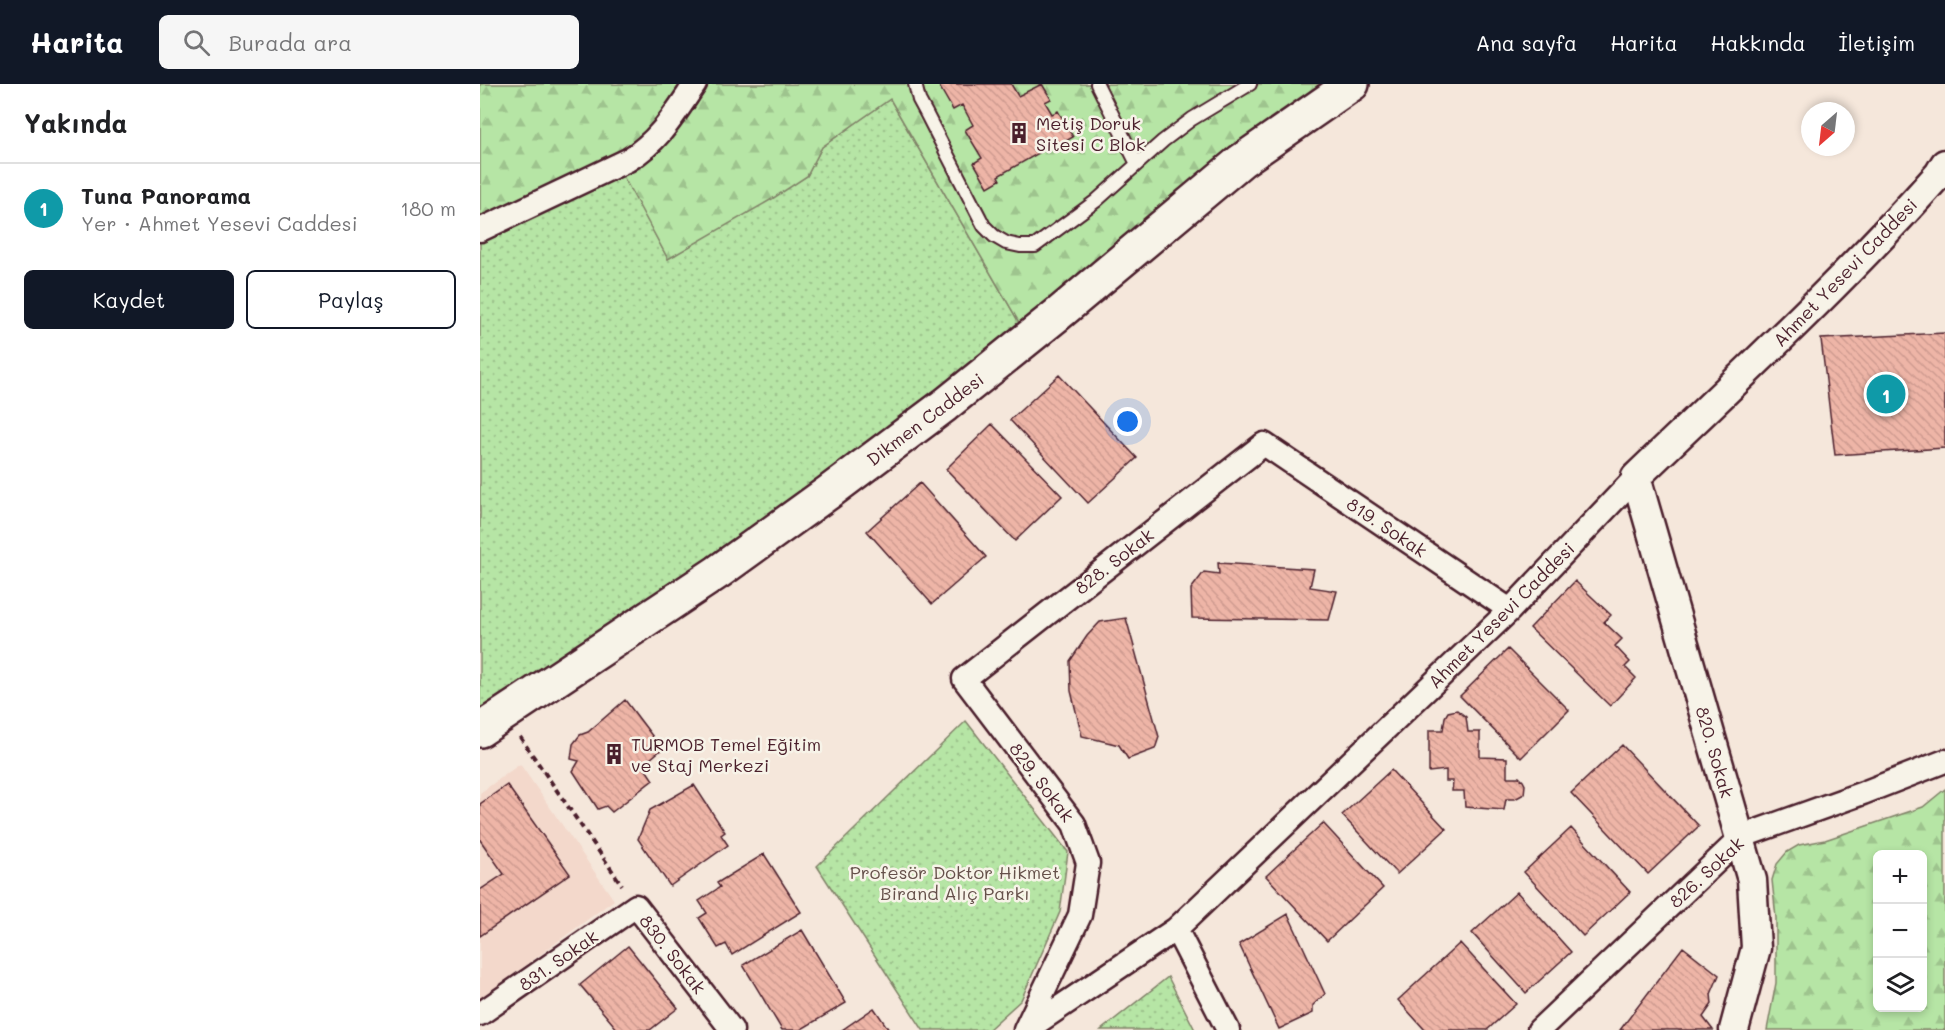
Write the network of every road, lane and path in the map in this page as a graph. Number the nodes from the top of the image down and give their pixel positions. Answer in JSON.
{"nodes":[{"id":1,"x":695,"y":84,"type":"edge"},
{"id":2,"x":915,"y":84,"type":"edge"},
{"id":3,"x":1097,"y":84,"type":"edge"},
{"id":4,"x":1250,"y":84,"type":"edge"},
{"id":5,"x":1352,"y":84,"type":"edge"},
{"id":6,"x":1137,"y":164,"type":"junction"},
{"id":7,"x":1945,"y":164,"type":"edge"},
{"id":8,"x":480,"y":230,"type":"edge"},
{"id":9,"x":1264,"y":444,"type":"joint"},
{"id":10,"x":1636,"y":477,"type":"junction"},
{"id":11,"x":1510,"y":610,"type":"junction"},
{"id":12,"x":964,"y":679,"type":"joint"},
{"id":13,"x":492,"y":722,"type":"edge"},
{"id":14,"x":1945,"y":760,"type":"edge"},
{"id":15,"x":1740,"y":838,"type":"junction"},
{"id":16,"x":622,"y":885,"type":"dead end"},
{"id":17,"x":636,"y":906,"type":"joint"},
{"id":18,"x":1176,"y":929,"type":"junction"},
{"id":19,"x":480,"y":1014,"type":"edge"},
{"id":20,"x":732,"y":1030,"type":"edge"},
{"id":21,"x":1026,"y":1030,"type":"edge"},
{"id":22,"x":1228,"y":1030,"type":"edge"},
{"id":23,"x":1539,"y":1030,"type":"edge"},
{"id":24,"x":1734,"y":1030,"type":"edge"}],
"edges":[{"from":1,"to":8,"type":"street"},
{"from":2,"to":6,"type":"lane"},
{"from":3,"to":6,"type":"lane"},
{"from":4,"to":6,"type":"lane"},
{"from":5,"to":13,"type":"main road","name":"Dikmen Caddesi"},
{"from":7,"to":10,"type":"street","name":"Ahmet Yesevi Caddesi"},
{"from":9,"to":11,"type":"street","name":"819. Sokak"},
{"from":9,"to":12,"type":"street","name":"828. Sokak"},
{"from":10,"to":11,"type":"street","name":"Ahmet Yesevi Caddesi"},
{"from":10,"to":15,"type":"street","name":"820. Sokak"},
{"from":11,"to":18,"type":"street","name":"Ahmet Yesevi Caddesi"},
{"from":12,"to":21,"type":"street","name":"829. Sokak"},
{"from":13,"to":16,"type":"path"},
{"from":14,"to":15,"type":"street","name":"826. Sokak"},
{"from":15,"to":23,"type":"street","name":"826. Sokak"},
{"from":15,"to":24,"type":"street","name":"820. Sokak"},
{"from":17,"to":19,"type":"street","name":"831. Sokak"},
{"from":17,"to":20,"type":"street","name":"830. Sokak"},
{"from":18,"to":21,"type":"street","name":"Ahmet Yesevi Caddesi"},
{"from":18,"to":22,"type":"street"}]}
